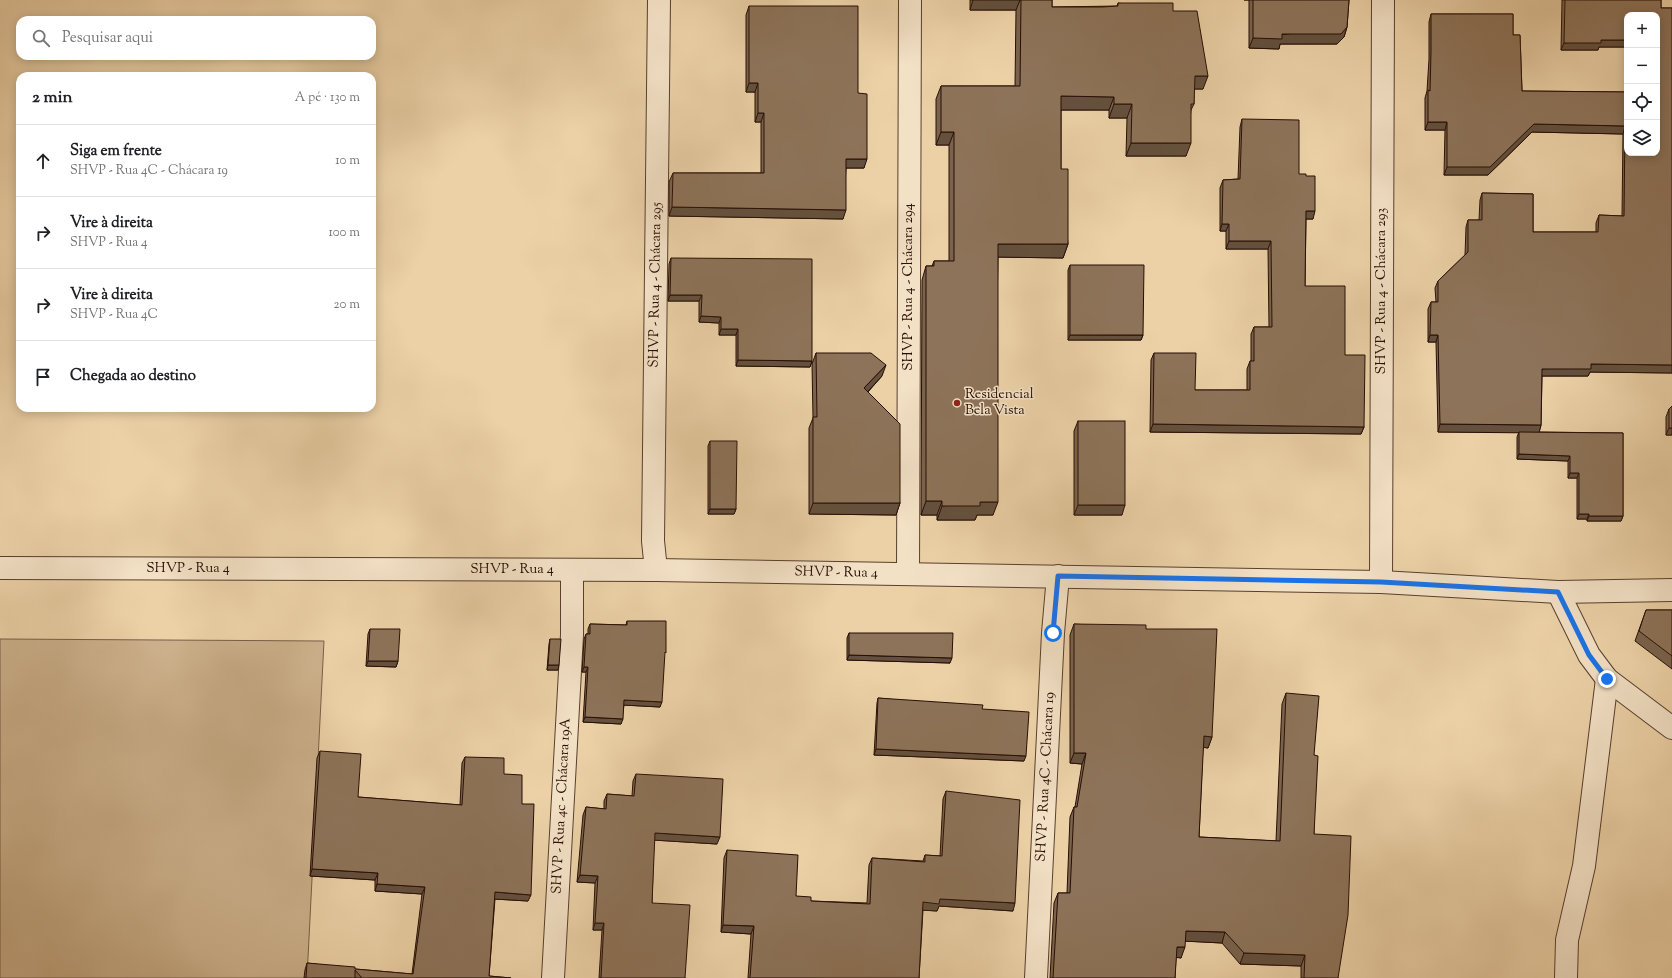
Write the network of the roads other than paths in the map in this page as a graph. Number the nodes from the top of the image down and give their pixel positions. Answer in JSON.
{"nodes":[{"id":1,"x":659,"y":0,"type":"edge"},
{"id":2,"x":910,"y":0,"type":"edge"},
{"id":3,"x":1383,"y":0,"type":"edge"},
{"id":4,"x":0,"y":568,"type":"edge"},
{"id":5,"x":572,"y":570,"type":"junction"},
{"id":6,"x":656,"y":570,"type":"junction"},
{"id":7,"x":908,"y":574,"type":"junction"},
{"id":8,"x":1058,"y":576,"type":"junction"},
{"id":9,"x":1381,"y":582,"type":"junction"},
{"id":10,"x":1672,"y":590,"type":"edge"},
{"id":11,"x":1558,"y":592,"type":"junction"},
{"id":12,"x":1607,"y":679,"type":"junction"},
{"id":13,"x":1672,"y":728,"type":"edge"},
{"id":14,"x":553,"y":978,"type":"edge"},
{"id":15,"x":1036,"y":978,"type":"edge"},
{"id":16,"x":1566,"y":978,"type":"edge"}],
"edges":[{"from":1,"to":6,"type":"street","name":"SHVP - Rua 4 - Chácara 295"},
{"from":2,"to":7,"type":"street","name":"SHVP - Rua 4 - Chácara 294"},
{"from":3,"to":9,"type":"street","name":"SHVP - Rua 4 - Chácara 293"},
{"from":4,"to":5,"type":"street","name":"SHVP - Rua 4"},
{"from":5,"to":6,"type":"street","name":"SHVP - Rua 4"},
{"from":5,"to":14,"type":"street","name":"SHVP - Rua 4c - Chácara 19A"},
{"from":6,"to":7,"type":"street","name":"SHVP - Rua 4"},
{"from":7,"to":8,"type":"street","name":"SHVP - Rua 4"},
{"from":8,"to":9,"type":"street","name":"SHVP - Rua 4"},
{"from":8,"to":15,"type":"street","name":"SHVP - Rua 4C - Chácara 19"},
{"from":9,"to":11,"type":"street","name":"SHVP - Rua 4"},
{"from":10,"to":11,"type":"street","name":"SHVP - Rua 4"},
{"from":11,"to":12,"type":"street"},
{"from":12,"to":13,"type":"street"},
{"from":12,"to":16,"type":"street"}]}
